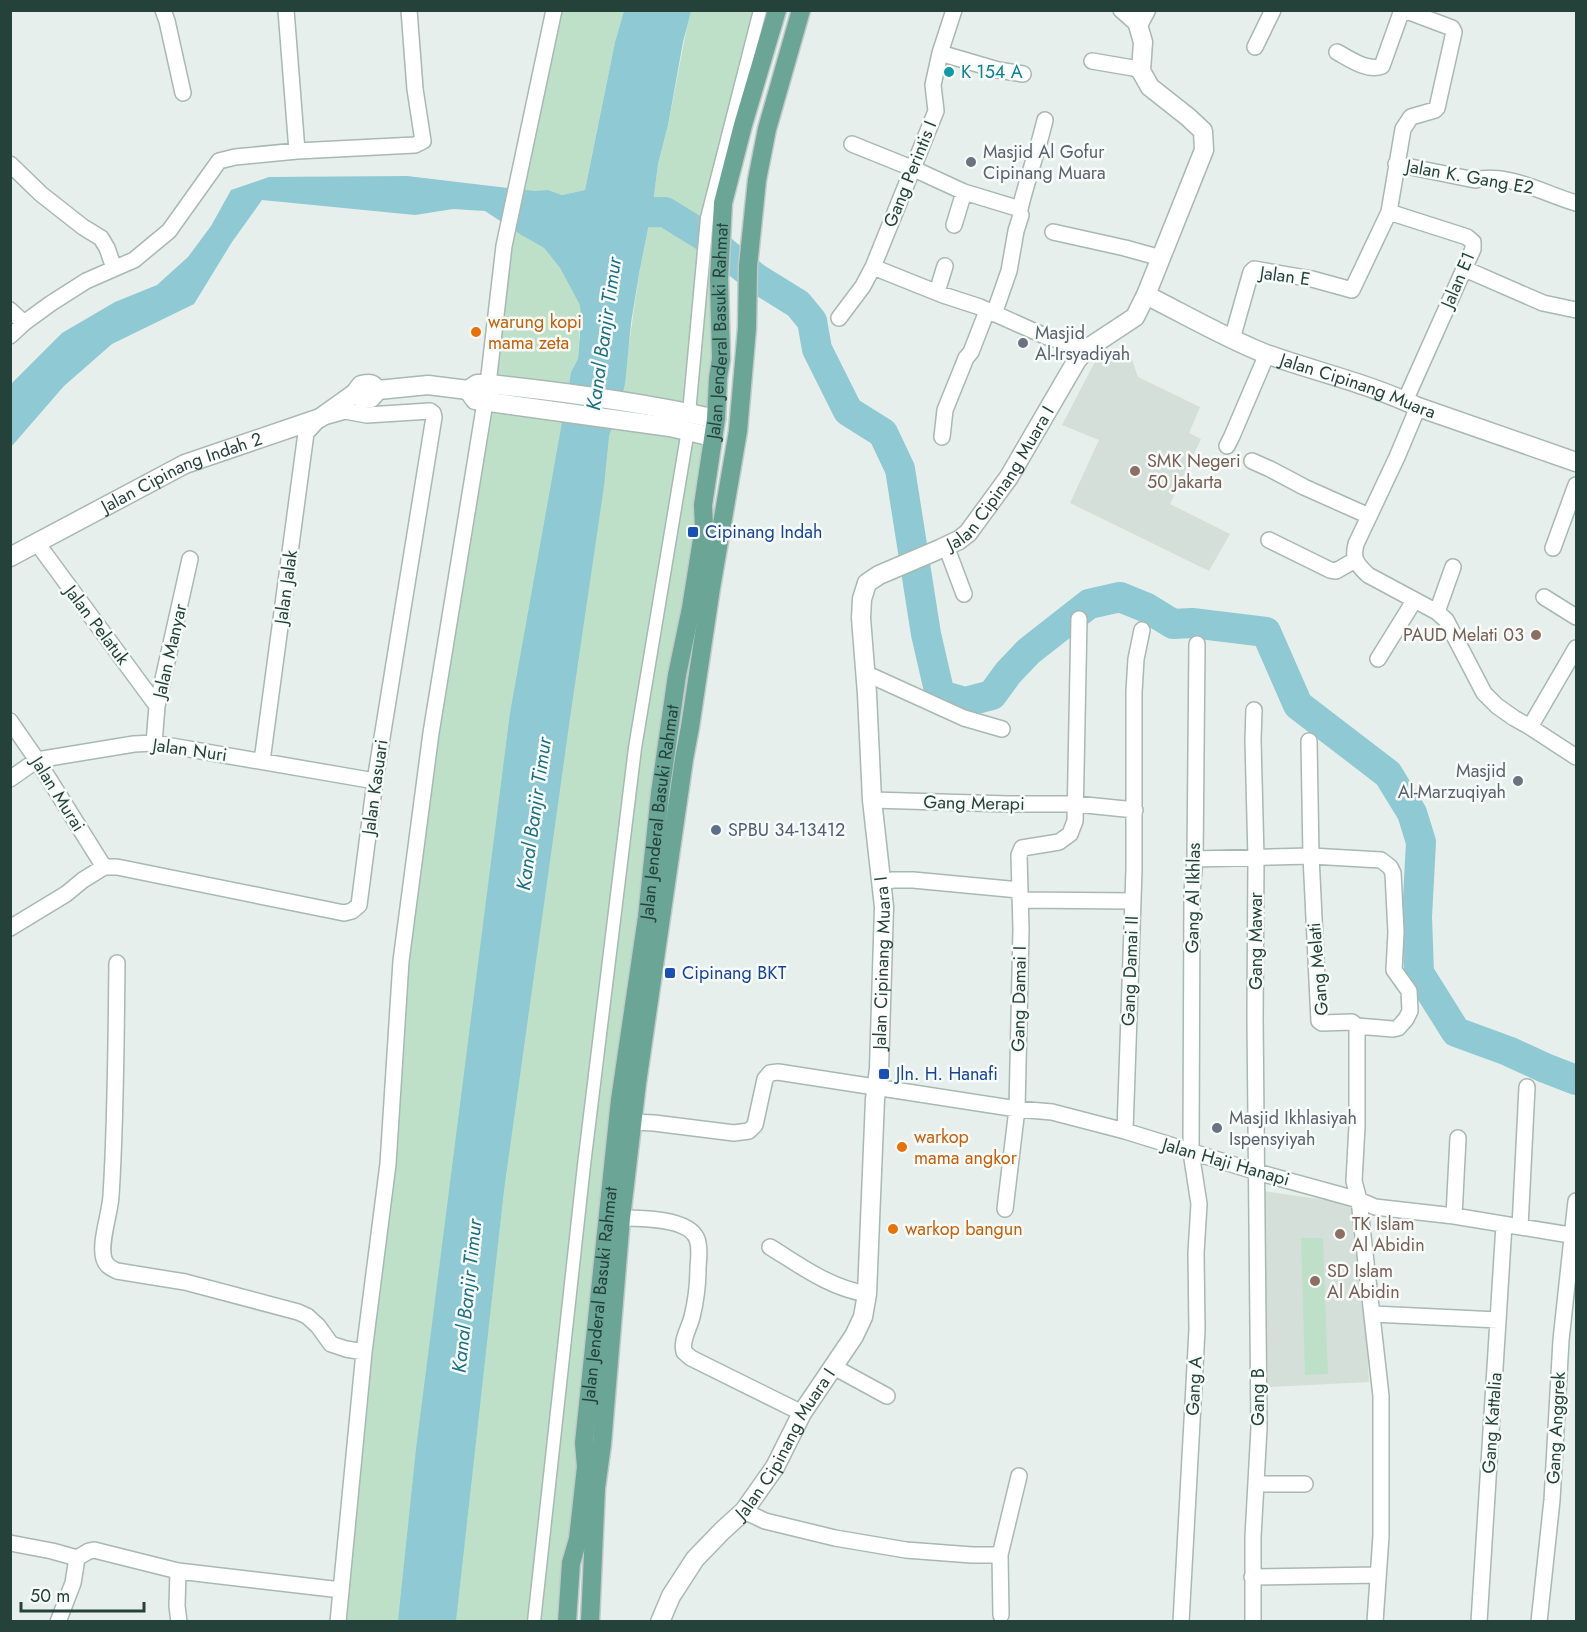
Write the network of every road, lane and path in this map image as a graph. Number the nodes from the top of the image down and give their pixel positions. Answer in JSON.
{"nodes":[{"id":1,"x":163,"y":10,"type":"edge"},
{"id":2,"x":286,"y":10,"type":"edge"},
{"id":3,"x":408,"y":10,"type":"edge"},
{"id":4,"x":554,"y":10,"type":"edge"},
{"id":5,"x":760,"y":10,"type":"edge"},
{"id":6,"x":777,"y":10,"type":"edge"},
{"id":7,"x":801,"y":10,"type":"edge"},
{"id":8,"x":954,"y":10,"type":"edge"},
{"id":9,"x":1121,"y":10,"type":"edge"},
{"id":10,"x":1273,"y":10,"type":"edge"},
{"id":11,"x":1403,"y":10,"type":"edge"},
{"id":12,"x":1142,"y":18,"type":"edge"},
{"id":13,"x":1255,"y":47,"type":"dead end"},
{"id":14,"x":1337,"y":52,"type":"dead end"},
{"id":15,"x":940,"y":53,"type":"junction"},
{"id":16,"x":1092,"y":61,"type":"dead end"},
{"id":17,"x":1141,"y":71,"type":"junction"},
{"id":18,"x":1023,"y":74,"type":"dead end"},
{"id":19,"x":183,"y":93,"type":"dead end"},
{"id":20,"x":1045,"y":120,"type":"dead end"},
{"id":21,"x":852,"y":144,"type":"dead end"},
{"id":22,"x":297,"y":151,"type":"junction"},
{"id":23,"x":10,"y":164,"type":"edge"},
{"id":24,"x":1396,"y":164,"type":"junction"},
{"id":25,"x":914,"y":169,"type":"junction"},
{"id":26,"x":964,"y":192,"type":"junction"},
{"id":27,"x":1576,"y":203,"type":"edge"},
{"id":28,"x":1389,"y":212,"type":"junction"},
{"id":29,"x":1021,"y":215,"type":"dead end"},
{"id":30,"x":954,"y":225,"type":"dead end"},
{"id":31,"x":1053,"y":232,"type":"dead end"},
{"id":32,"x":1161,"y":258,"type":"junction"},
{"id":33,"x":945,"y":266,"type":"dead end"},
{"id":34,"x":873,"y":267,"type":"junction"},
{"id":35,"x":114,"y":268,"type":"junction"},
{"id":36,"x":1465,"y":269,"type":"junction"},
{"id":37,"x":937,"y":292,"type":"junction"},
{"id":38,"x":1146,"y":295,"type":"junction"},
{"id":39,"x":10,"y":310,"type":"edge"},
{"id":40,"x":1576,"y":310,"type":"edge"},
{"id":41,"x":990,"y":312,"type":"junction"},
{"id":42,"x":838,"y":318,"type":"dead end"},
{"id":43,"x":24,"y":323,"type":"junction"},
{"id":44,"x":10,"y":336,"type":"edge"},
{"id":45,"x":1232,"y":339,"type":"junction"},
{"id":46,"x":1088,"y":348,"type":"junction"},
{"id":47,"x":1267,"y":354,"type":"junction"},
{"id":48,"x":496,"y":394,"type":"junction"},
{"id":49,"x":1412,"y":404,"type":"junction"},
{"id":50,"x":320,"y":418,"type":"junction"},
{"id":51,"x":716,"y":418,"type":"junction"},
{"id":52,"x":680,"y":420,"type":"junction"},
{"id":53,"x":713,"y":437,"type":"junction"},
{"id":54,"x":942,"y":437,"type":"dead end"},
{"id":55,"x":1227,"y":446,"type":"dead end"},
{"id":56,"x":1252,"y":461,"type":"dead end"},
{"id":57,"x":1576,"y":462,"type":"edge"},
{"id":58,"x":1576,"y":485,"type":"edge"},
{"id":59,"x":1369,"y":516,"type":"junction"},
{"id":60,"x":1269,"y":540,"type":"dead end"},
{"id":61,"x":37,"y":543,"type":"junction"},
{"id":62,"x":943,"y":548,"type":"junction"},
{"id":63,"x":1553,"y":548,"type":"dead end"},
{"id":64,"x":10,"y":557,"type":"edge"},
{"id":65,"x":190,"y":559,"type":"dead end"},
{"id":66,"x":1355,"y":560,"type":"junction"},
{"id":67,"x":1453,"y":567,"type":"dead end"},
{"id":68,"x":964,"y":594,"type":"dead end"},
{"id":69,"x":1544,"y":597,"type":"dead end"},
{"id":70,"x":1414,"y":601,"type":"junction"},
{"id":71,"x":1437,"y":612,"type":"junction"},
{"id":72,"x":1576,"y":617,"type":"edge"},
{"id":73,"x":1079,"y":619,"type":"dead end"},
{"id":74,"x":1142,"y":630,"type":"dead end"},
{"id":75,"x":1197,"y":644,"type":"dead end"},
{"id":76,"x":1576,"y":648,"type":"edge"},
{"id":77,"x":1378,"y":659,"type":"dead end"},
{"id":78,"x":865,"y":673,"type":"junction"},
{"id":79,"x":157,"y":706,"type":"junction"},
{"id":80,"x":1254,"y":710,"type":"dead end"},
{"id":81,"x":10,"y":721,"type":"edge"},
{"id":82,"x":1530,"y":727,"type":"junction"},
{"id":83,"x":1002,"y":729,"type":"dead end"},
{"id":84,"x":1309,"y":741,"type":"dead end"},
{"id":85,"x":154,"y":743,"type":"junction"},
{"id":86,"x":1576,"y":757,"type":"edge"},
{"id":87,"x":37,"y":760,"type":"junction"},
{"id":88,"x":262,"y":761,"type":"junction"},
{"id":89,"x":10,"y":779,"type":"edge"},
{"id":90,"x":375,"y":781,"type":"junction"},
{"id":91,"x":872,"y":800,"type":"junction"},
{"id":92,"x":1076,"y":804,"type":"junction"},
{"id":93,"x":1135,"y":810,"type":"junction"},
{"id":94,"x":1311,"y":856,"type":"junction"},
{"id":95,"x":1256,"y":858,"type":"junction"},
{"id":96,"x":1195,"y":859,"type":"junction"},
{"id":97,"x":104,"y":867,"type":"junction"},
{"id":98,"x":881,"y":882,"type":"junction"},
{"id":99,"x":1019,"y":895,"type":"junction"},
{"id":100,"x":1133,"y":901,"type":"junction"},
{"id":101,"x":10,"y":928,"type":"edge"},
{"id":102,"x":117,"y":963,"type":"dead end"},
{"id":103,"x":1357,"y":1026,"type":"junction"},
{"id":104,"x":1527,"y":1087,"type":"dead end"},
{"id":105,"x":876,"y":1088,"type":"junction"},
{"id":106,"x":1017,"y":1109,"type":"junction"},
{"id":107,"x":633,"y":1122,"type":"junction"},
{"id":108,"x":1125,"y":1131,"type":"junction"},
{"id":109,"x":1458,"y":1138,"type":"dead end"},
{"id":110,"x":1191,"y":1152,"type":"junction"},
{"id":111,"x":1257,"y":1172,"type":"junction"},
{"id":112,"x":1359,"y":1200,"type":"junction"},
{"id":113,"x":1576,"y":1201,"type":"edge"},
{"id":114,"x":1005,"y":1209,"type":"dead end"},
{"id":115,"x":1454,"y":1216,"type":"junction"},
{"id":116,"x":621,"y":1218,"type":"junction"},
{"id":117,"x":1512,"y":1226,"type":"junction"},
{"id":118,"x":1574,"y":1235,"type":"edge"},
{"id":119,"x":770,"y":1247,"type":"dead end"},
{"id":120,"x":867,"y":1294,"type":"junction"},
{"id":121,"x":1373,"y":1314,"type":"junction"},
{"id":122,"x":1498,"y":1320,"type":"junction"},
{"id":123,"x":364,"y":1352,"type":"junction"},
{"id":124,"x":832,"y":1366,"type":"junction"},
{"id":125,"x":887,"y":1396,"type":"dead end"},
{"id":126,"x":802,"y":1413,"type":"junction"},
{"id":127,"x":1019,"y":1476,"type":"dead end"},
{"id":128,"x":1256,"y":1484,"type":"junction"},
{"id":129,"x":1305,"y":1484,"type":"dead end"},
{"id":130,"x":744,"y":1511,"type":"junction"},
{"id":131,"x":10,"y":1543,"type":"edge"},
{"id":132,"x":1000,"y":1555,"type":"junction"},
{"id":133,"x":77,"y":1558,"type":"junction"},
{"id":134,"x":178,"y":1571,"type":"junction"},
{"id":135,"x":1378,"y":1575,"type":"junction"},
{"id":136,"x":1252,"y":1577,"type":"junction"},
{"id":137,"x":341,"y":1590,"type":"junction"},
{"id":138,"x":1000,"y":1615,"type":"dead end"},
{"id":139,"x":58,"y":1622,"type":"edge"},
{"id":140,"x":179,"y":1622,"type":"edge"},
{"id":141,"x":338,"y":1622,"type":"edge"},
{"id":142,"x":534,"y":1622,"type":"edge"},
{"id":143,"x":567,"y":1622,"type":"edge"},
{"id":144,"x":590,"y":1622,"type":"edge"},
{"id":145,"x":660,"y":1622,"type":"edge"},
{"id":146,"x":1182,"y":1622,"type":"edge"},
{"id":147,"x":1253,"y":1622,"type":"edge"},
{"id":148,"x":1375,"y":1622,"type":"edge"},
{"id":149,"x":1479,"y":1622,"type":"edge"},
{"id":150,"x":1539,"y":1622,"type":"edge"}],
"edges":[{"from":1,"to":19,"type":"street"},
{"from":2,"to":22,"type":"street"},
{"from":3,"to":22,"type":"street"},
{"from":4,"to":48,"type":"street"},
{"from":5,"to":52,"type":"street"},
{"from":6,"to":51,"type":"main road","name":"Jalan Jenderal Basuki Rahmat"},
{"from":7,"to":107,"type":"main road","name":"Jalan Jenderal Basuki Rahmat"},
{"from":8,"to":15,"type":"street","name":"Gang Perintis I"},
{"from":9,"to":12,"type":"street"},
{"from":10,"to":13,"type":"street"},
{"from":11,"to":14,"type":"street"},
{"from":11,"to":24,"type":"street"},
{"from":12,"to":17,"type":"street"},
{"from":15,"to":18,"type":"street"},
{"from":15,"to":25,"type":"street","name":"Gang Perintis I"},
{"from":16,"to":17,"type":"street"},
{"from":17,"to":32,"type":"street","name":"Jalan Cipinang Muara I"},
{"from":20,"to":26,"type":"street"},
{"from":21,"to":25,"type":"street"},
{"from":22,"to":35,"type":"street"},
{"from":23,"to":35,"type":"street"},
{"from":24,"to":27,"type":"street","name":"Jalan K. Gang E2"},
{"from":24,"to":28,"type":"street"},
{"from":25,"to":26,"type":"street"},
{"from":25,"to":34,"type":"street","name":"Gang Perintis I"},
{"from":26,"to":30,"type":"street"},
{"from":28,"to":36,"type":"street","name":"Jalan E1"},
{"from":28,"to":45,"type":"street","name":"Jalan E"},
{"from":29,"to":41,"type":"street"},
{"from":31,"to":32,"type":"street"},
{"from":32,"to":38,"type":"street","name":"Jalan Cipinang Muara I"},
{"from":33,"to":37,"type":"street"},
{"from":34,"to":37,"type":"street"},
{"from":34,"to":42,"type":"street","name":"Gang Perintis I"},
{"from":35,"to":43,"type":"street"},
{"from":36,"to":40,"type":"street"},
{"from":36,"to":49,"type":"street","name":"Jalan E1"},
{"from":37,"to":41,"type":"street"},
{"from":38,"to":45,"type":"street","name":"Jalan Cipinang Muara"},
{"from":38,"to":46,"type":"street","name":"Jalan Cipinang Muara I"},
{"from":39,"to":43,"type":"street"},
{"from":41,"to":46,"type":"street"},
{"from":41,"to":54,"type":"street"},
{"from":43,"to":44,"type":"street"},
{"from":45,"to":47,"type":"street","name":"Jalan Cipinang Muara"},
{"from":46,"to":62,"type":"street","name":"Jalan Cipinang Muara I"},
{"from":47,"to":49,"type":"street","name":"Jalan Cipinang Muara"},
{"from":47,"to":55,"type":"street"},
{"from":48,"to":50,"type":"street","name":"Jalan Cipinang Indah 2"},
{"from":48,"to":52,"type":"street","name":"Jalan Cipinang Indah 2"},
{"from":48,"to":123,"type":"street"},
{"from":49,"to":57,"type":"street","name":"Jalan Cipinang Muara"},
{"from":49,"to":59,"type":"street","name":"Jalan E1"},
{"from":50,"to":61,"type":"street","name":"Jalan Cipinang Indah 2"},
{"from":50,"to":88,"type":"street","name":"Jalan Jalak"},
{"from":50,"to":90,"type":"street","name":"Jalan Kasuari"},
{"from":51,"to":52,"type":"street","name":"Jalan Cipinang Indah 2"},
{"from":51,"to":53,"type":"main road","name":"Jalan Jenderal Basuki Rahmat"},
{"from":52,"to":53,"type":"street","name":"Jalan Cipinang Indah 2"},
{"from":52,"to":142,"type":"street"},
{"from":53,"to":143,"type":"main road","name":"Jalan Jenderal Basuki Rahmat"},
{"from":56,"to":59,"type":"street"},
{"from":58,"to":63,"type":"street"},
{"from":59,"to":66,"type":"street","name":"Jalan E1"},
{"from":60,"to":66,"type":"street"},
{"from":61,"to":64,"type":"street","name":"Jalan Cipinang Indah 2"},
{"from":61,"to":79,"type":"street","name":"Jalan Pelatuk"},
{"from":62,"to":68,"type":"street"},
{"from":62,"to":78,"type":"street","name":"Jalan Cipinang Muara I"},
{"from":65,"to":79,"type":"street","name":"Jalan Manyar"},
{"from":66,"to":70,"type":"street"},
{"from":67,"to":71,"type":"street"},
{"from":69,"to":72,"type":"street"},
{"from":70,"to":71,"type":"street"},
{"from":70,"to":77,"type":"street"},
{"from":71,"to":82,"type":"street"},
{"from":73,"to":92,"type":"street"},
{"from":74,"to":93,"type":"street","name":"Gang Damai II"},
{"from":75,"to":96,"type":"street","name":"Gang Al Ikhlas"},
{"from":76,"to":82,"type":"street"},
{"from":78,"to":83,"type":"street"},
{"from":78,"to":91,"type":"street","name":"Jalan Cipinang Muara I"},
{"from":79,"to":85,"type":"street","name":"Jalan Manyar"},
{"from":80,"to":95,"type":"street","name":"Gang Mawar"},
{"from":81,"to":87,"type":"street","name":"Jalan Murai"},
{"from":82,"to":86,"type":"street"},
{"from":84,"to":94,"type":"street","name":"Gang Melati"},
{"from":85,"to":87,"type":"street","name":"Jalan Nuri"},
{"from":85,"to":88,"type":"street","name":"Jalan Nuri"},
{"from":87,"to":89,"type":"street","name":"Jalan Nuri"},
{"from":87,"to":97,"type":"street","name":"Jalan Murai"},
{"from":88,"to":90,"type":"street","name":"Jalan Nuri"},
{"from":90,"to":97,"type":"street","name":"Jalan Kasuari"},
{"from":91,"to":92,"type":"street","name":"Gang Merapi"},
{"from":91,"to":98,"type":"street","name":"Jalan Cipinang Muara I"},
{"from":92,"to":93,"type":"street","name":"Gang Merapi"},
{"from":92,"to":99,"type":"street","name":"Gang Damai I"},
{"from":93,"to":100,"type":"street","name":"Gang Damai II"},
{"from":94,"to":95,"type":"street"},
{"from":94,"to":103,"type":"street","name":"Gang Melati"},
{"from":94,"to":103,"type":"street"},
{"from":95,"to":96,"type":"street"},
{"from":95,"to":111,"type":"street","name":"Gang Mawar"},
{"from":96,"to":110,"type":"street","name":"Gang Al Ikhlas"},
{"from":97,"to":101,"type":"street"},
{"from":98,"to":99,"type":"street"},
{"from":98,"to":105,"type":"street","name":"Jalan Cipinang Muara I"},
{"from":99,"to":100,"type":"street"},
{"from":99,"to":106,"type":"street","name":"Gang Damai I"},
{"from":100,"to":108,"type":"street","name":"Gang Damai II"},
{"from":102,"to":123,"type":"street"},
{"from":103,"to":112,"type":"street","name":"Gang Melati"},
{"from":104,"to":117,"type":"street","name":"Gang Kattalia"},
{"from":105,"to":106,"type":"street","name":"Jalan Haji Hanapi"},
{"from":105,"to":107,"type":"street","name":"Jalan Haji Hanapi"},
{"from":105,"to":120,"type":"street","name":"Jalan Cipinang Muara I"},
{"from":106,"to":108,"type":"street","name":"Jalan Haji Hanapi"},
{"from":106,"to":114,"type":"street","name":"Gang Damai I"},
{"from":107,"to":116,"type":"main road","name":"Jalan Jenderal Basuki Rahmat"},
{"from":108,"to":110,"type":"street","name":"Jalan Haji Hanapi"},
{"from":109,"to":115,"type":"street"},
{"from":110,"to":111,"type":"street","name":"Jalan Haji Hanapi"},
{"from":110,"to":146,"type":"street","name":"Gang A"},
{"from":111,"to":112,"type":"street","name":"Jalan Haji Hanapi"},
{"from":111,"to":128,"type":"street","name":"Gang B"},
{"from":112,"to":115,"type":"street","name":"Jalan Haji Hanapi"},
{"from":112,"to":121,"type":"street","name":"Gang Melati"},
{"from":113,"to":118,"type":"street","name":"Gang Anggrek"},
{"from":115,"to":117,"type":"street","name":"Jalan Haji Hanapi"},
{"from":116,"to":126,"type":"street"},
{"from":116,"to":144,"type":"main road","name":"Jalan Jenderal Basuki Rahmat"},
{"from":117,"to":118,"type":"street","name":"Jalan Haji Hanapi"},
{"from":117,"to":122,"type":"street","name":"Gang Kattalia"},
{"from":118,"to":150,"type":"street","name":"Gang Anggrek"},
{"from":119,"to":120,"type":"street"},
{"from":120,"to":124,"type":"street","name":"Jalan Cipinang Muara I"},
{"from":121,"to":122,"type":"street"},
{"from":121,"to":135,"type":"street","name":"Gang Melati"},
{"from":122,"to":149,"type":"street","name":"Gang Kattalia"},
{"from":123,"to":137,"type":"street"},
{"from":124,"to":125,"type":"street"},
{"from":124,"to":126,"type":"street","name":"Jalan Cipinang Muara I"},
{"from":126,"to":130,"type":"street","name":"Jalan Cipinang Muara I"},
{"from":127,"to":132,"type":"street"},
{"from":128,"to":129,"type":"street"},
{"from":128,"to":136,"type":"street","name":"Gang B"},
{"from":130,"to":132,"type":"street"},
{"from":130,"to":145,"type":"street","name":"Jalan Cipinang Muara I"},
{"from":131,"to":133,"type":"street"},
{"from":132,"to":138,"type":"street"},
{"from":133,"to":134,"type":"street"},
{"from":133,"to":139,"type":"street"},
{"from":134,"to":137,"type":"street"},
{"from":134,"to":140,"type":"street"},
{"from":135,"to":136,"type":"street"},
{"from":135,"to":148,"type":"street","name":"Gang Melati"},
{"from":136,"to":147,"type":"street","name":"Gang B"},
{"from":137,"to":141,"type":"street"}]}
